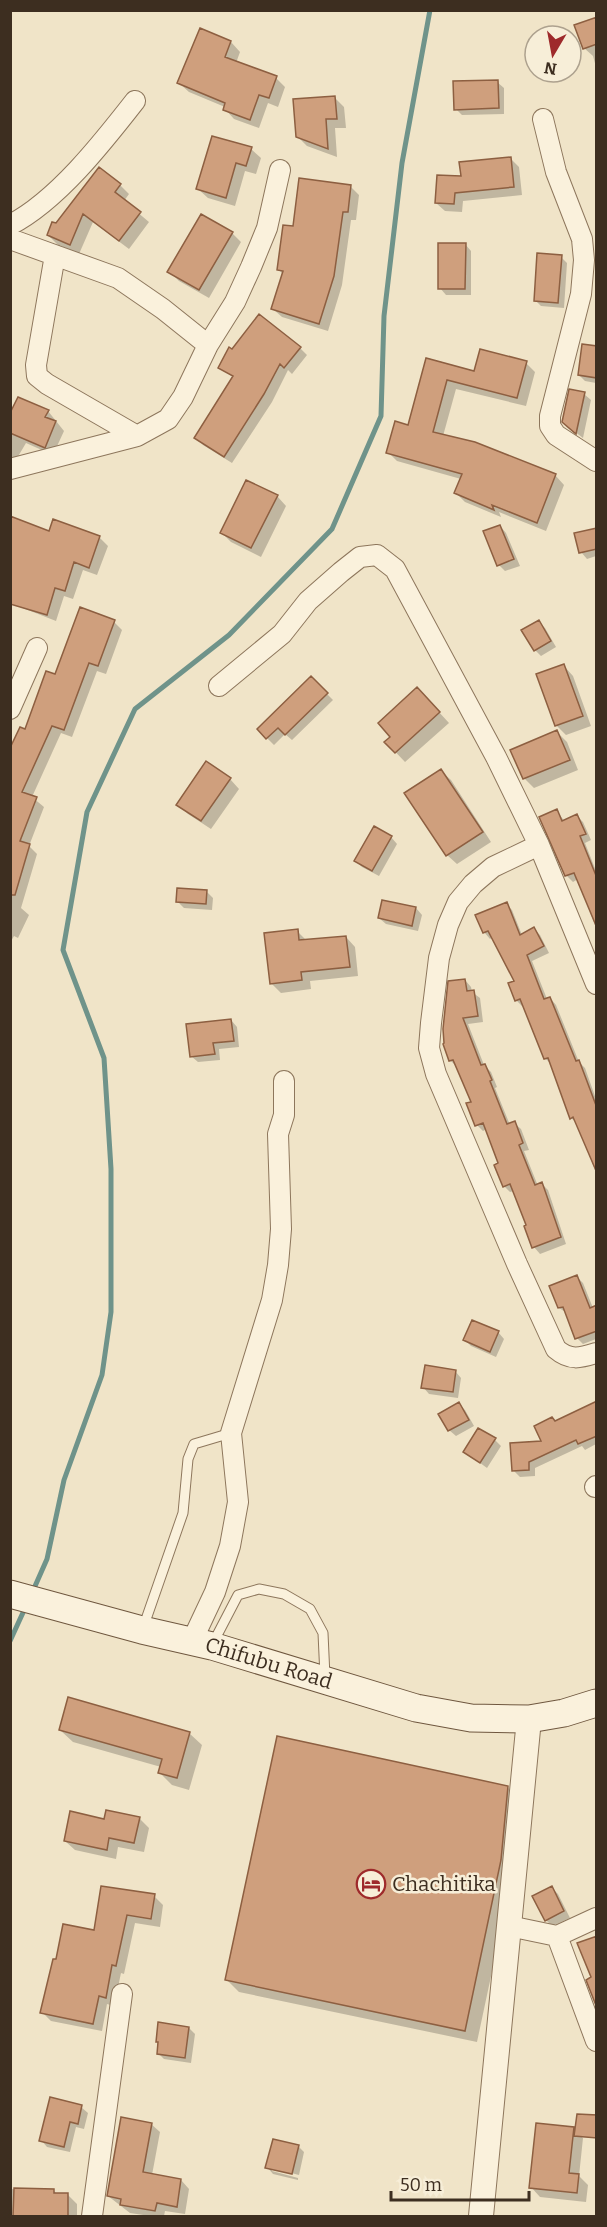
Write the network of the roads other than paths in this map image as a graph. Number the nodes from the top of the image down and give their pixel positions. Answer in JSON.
{"nodes":[{"id":1,"x":135,"y":101,"type":"dead end"},
{"id":2,"x":543,"y":119,"type":"dead end"},
{"id":3,"x":280,"y":170,"type":"dead end"},
{"id":4,"x":10,"y":225,"type":"edge"},
{"id":5,"x":10,"y":239,"type":"edge"},
{"id":6,"x":55,"y":255,"type":"junction"},
{"id":7,"x":208,"y":345,"type":"junction"},
{"id":8,"x":137,"y":436,"type":"junction"},
{"id":9,"x":597,"y":461,"type":"edge"},
{"id":10,"x":10,"y":469,"type":"edge"},
{"id":11,"x":37,"y":648,"type":"dead end"},
{"id":12,"x":219,"y":686,"type":"dead end"},
{"id":13,"x":10,"y":709,"type":"edge"},
{"id":14,"x":539,"y":845,"type":"junction"},
{"id":15,"x":597,"y":984,"type":"edge"},
{"id":16,"x":284,"y":1081,"type":"dead end"},
{"id":17,"x":597,"y":1353,"type":"edge"},
{"id":18,"x":231,"y":1433,"type":"junction"},
{"id":19,"x":10,"y":1594,"type":"edge"},
{"id":20,"x":142,"y":1630,"type":"junction"},
{"id":21,"x":202,"y":1645,"type":"junction"},
{"id":22,"x":326,"y":1682,"type":"junction"},
{"id":23,"x":597,"y":1703,"type":"edge"},
{"id":24,"x":530,"y":1719,"type":"junction"},
{"id":25,"x":597,"y":1918,"type":"edge"},
{"id":26,"x":509,"y":1926,"type":"junction"},
{"id":27,"x":557,"y":1936,"type":"junction"},
{"id":28,"x":122,"y":1994,"type":"dead end"},
{"id":29,"x":597,"y":2041,"type":"edge"},
{"id":30,"x":92,"y":2217,"type":"edge"},
{"id":31,"x":481,"y":2217,"type":"edge"}],
"edges":[{"from":1,"to":4,"type":"street"},
{"from":2,"to":9,"type":"street"},
{"from":3,"to":7,"type":"street"},
{"from":5,"to":6,"type":"street"},
{"from":6,"to":7,"type":"street"},
{"from":6,"to":8,"type":"street"},
{"from":7,"to":8,"type":"street"},
{"from":8,"to":10,"type":"street"},
{"from":11,"to":13,"type":"street"},
{"from":12,"to":14,"type":"street"},
{"from":14,"to":15,"type":"street"},
{"from":14,"to":17,"type":"street"},
{"from":16,"to":18,"type":"street"},
{"from":18,"to":20,"type":"lane"},
{"from":18,"to":21,"type":"street"},
{"from":19,"to":20,"type":"main road","name":"Chifubu Road"},
{"from":20,"to":21,"type":"main road","name":"Chifubu Road"},
{"from":21,"to":22,"type":"main road","name":"Chifubu Road"},
{"from":21,"to":22,"type":"lane"},
{"from":22,"to":24,"type":"main road","name":"Chifubu Road"},
{"from":23,"to":24,"type":"main road","name":"Chifubu Road"},
{"from":24,"to":26,"type":"street"},
{"from":25,"to":27,"type":"street"},
{"from":26,"to":27,"type":"street"},
{"from":26,"to":31,"type":"street"},
{"from":27,"to":29,"type":"street"},
{"from":28,"to":30,"type":"street"}]}
